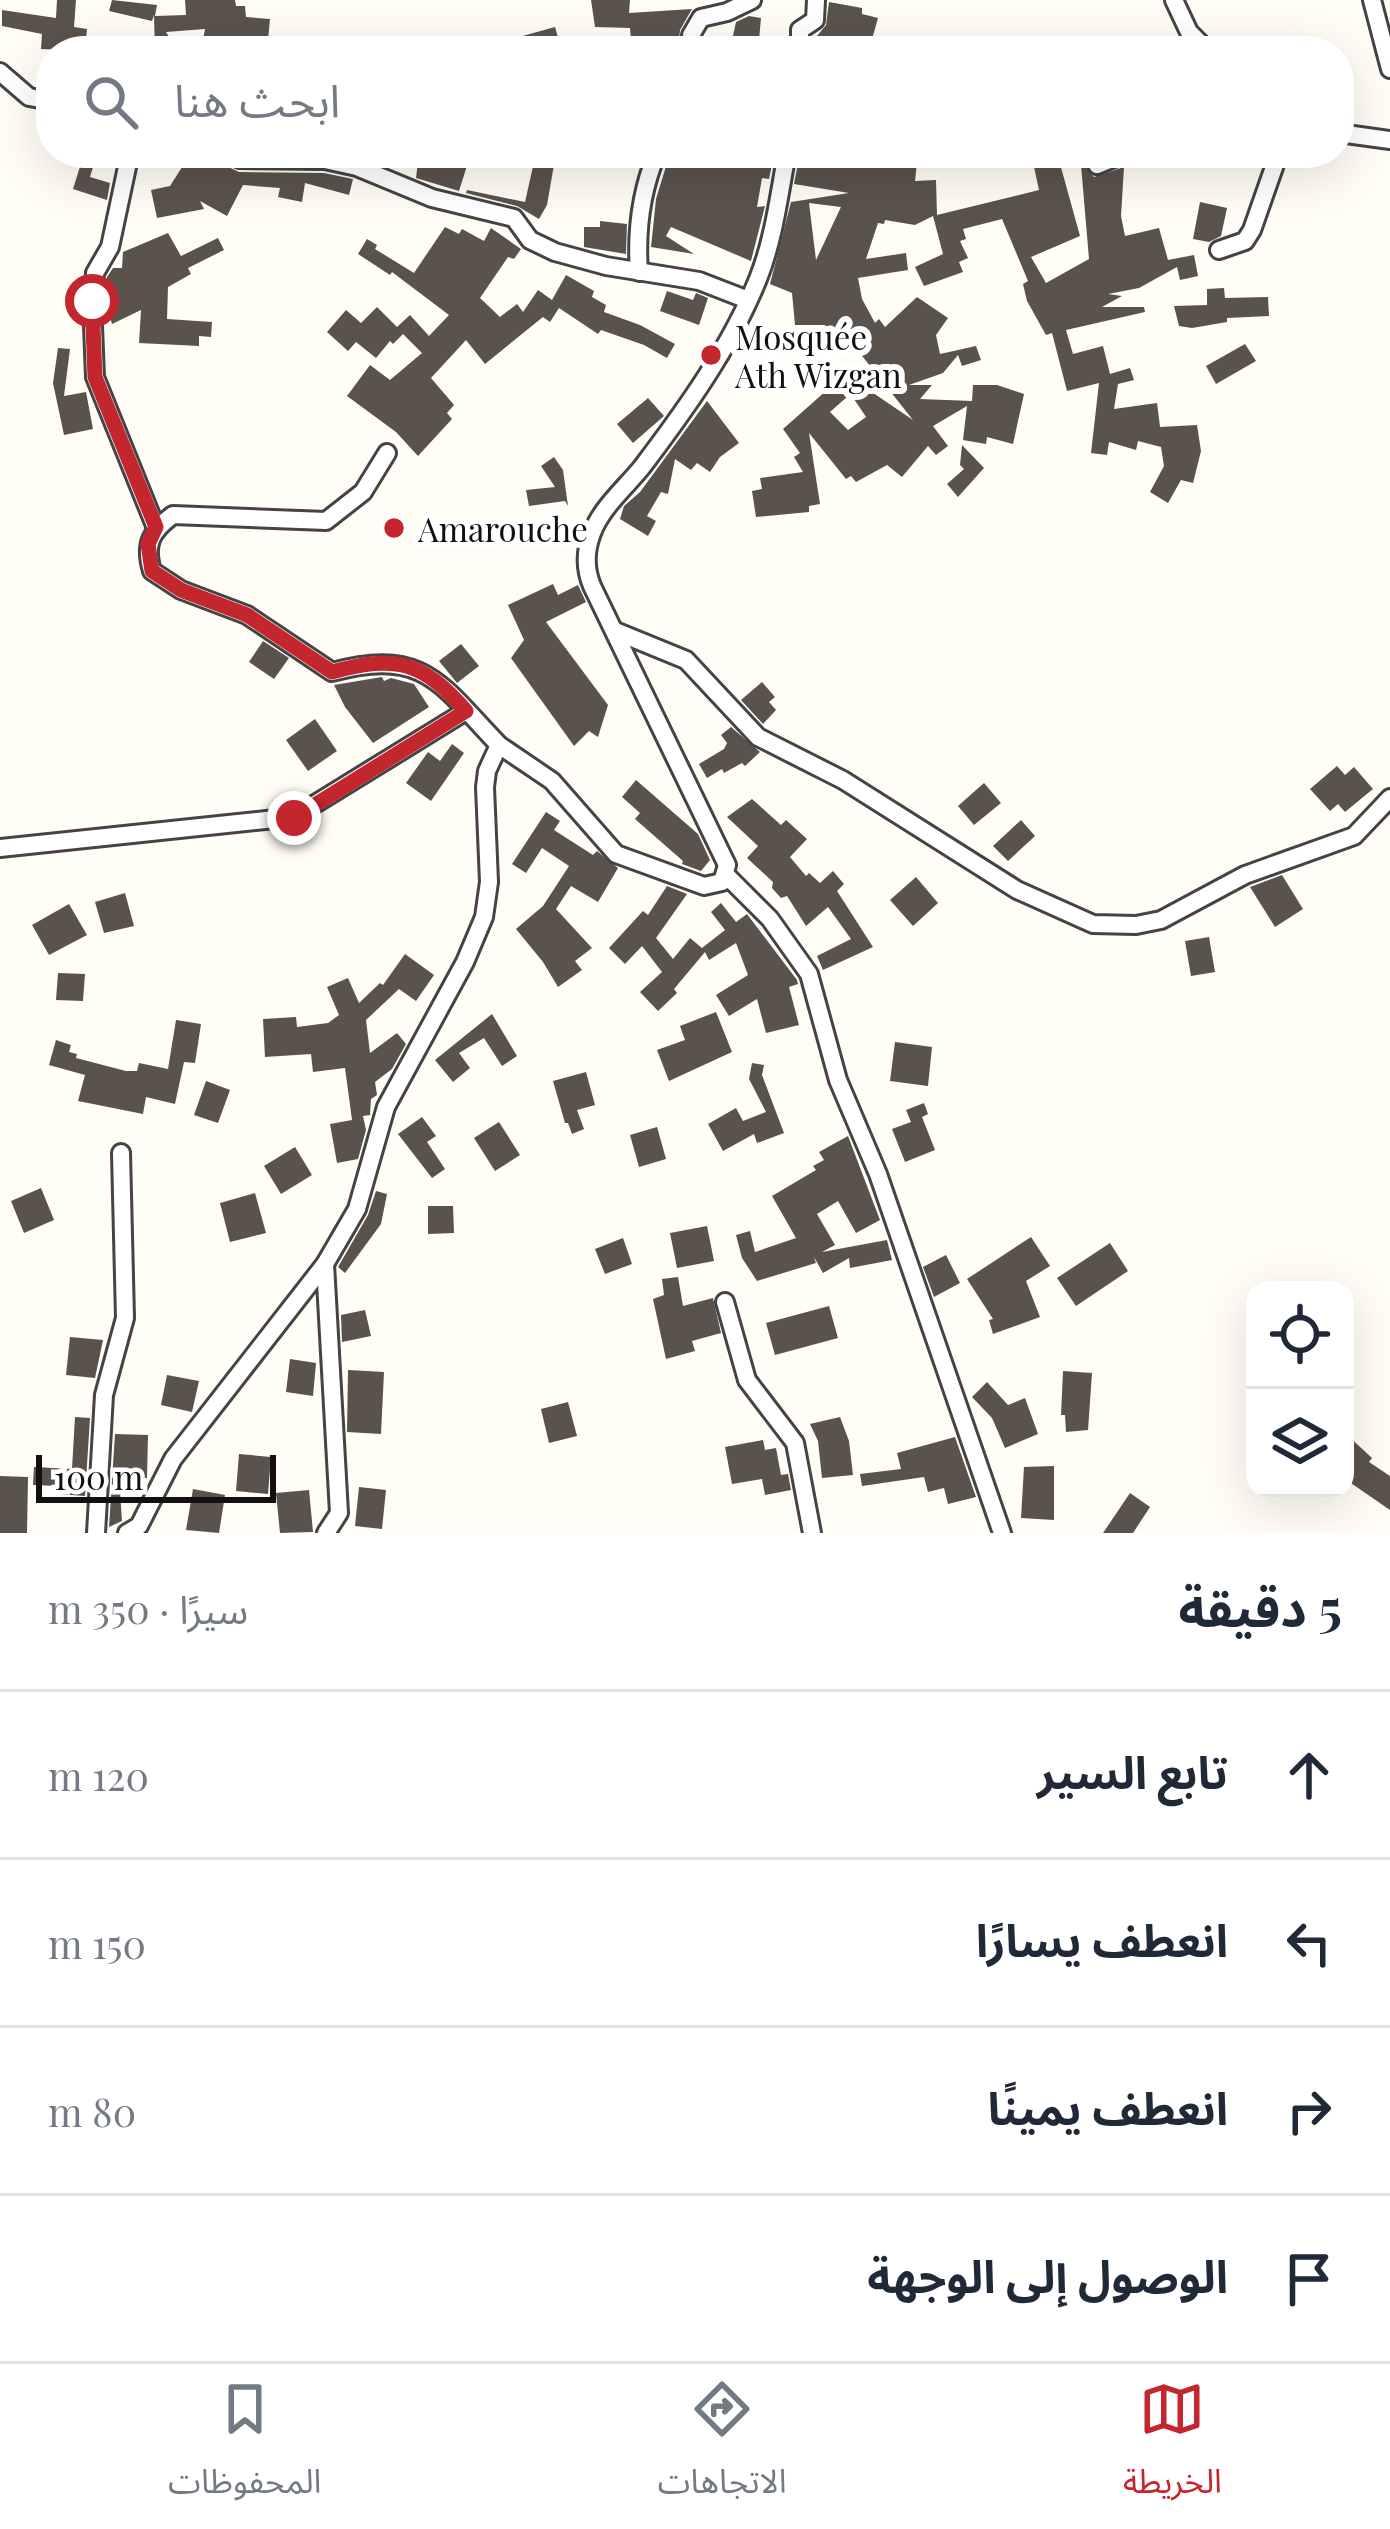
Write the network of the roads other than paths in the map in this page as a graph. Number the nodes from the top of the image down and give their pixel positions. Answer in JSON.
{"nodes":[{"id":1,"x":752,"y":0,"type":"edge"},
{"id":2,"x":816,"y":0,"type":"edge"},
{"id":3,"x":1174,"y":0,"type":"edge"},
{"id":4,"x":1372,"y":0,"type":"edge"},
{"id":5,"x":692,"y":36,"type":"edge"},
{"id":6,"x":800,"y":36,"type":"edge"},
{"id":7,"x":1193,"y":36,"type":"edge"},
{"id":8,"x":1390,"y":70,"type":"edge"},
{"id":9,"x":0,"y":72,"type":"edge"},
{"id":10,"x":36,"y":98,"type":"edge"},
{"id":11,"x":1354,"y":135,"type":"edge"},
{"id":12,"x":1390,"y":140,"type":"edge"},
{"id":13,"x":127,"y":168,"type":"edge"},
{"id":14,"x":360,"y":168,"type":"edge"},
{"id":15,"x":653,"y":168,"type":"edge"},
{"id":16,"x":784,"y":168,"type":"edge"},
{"id":17,"x":1275,"y":168,"type":"edge"},
{"id":18,"x":1219,"y":250,"type":"dead end"},
{"id":19,"x":639,"y":272,"type":"junction"},
{"id":20,"x":748,"y":300,"type":"junction"},
{"id":21,"x":387,"y":453,"type":"dead end"},
{"id":22,"x":156,"y":527,"type":"junction"},
{"id":23,"x":613,"y":630,"type":"junction"},
{"id":24,"x":466,"y":711,"type":"junction"},
{"id":25,"x":499,"y":745,"type":"junction"},
{"id":26,"x":1390,"y":798,"type":"edge"},
{"id":27,"x":0,"y":848,"type":"edge"},
{"id":28,"x":724,"y":874,"type":"junction"},
{"id":29,"x":121,"y":1153,"type":"dead end"},
{"id":30,"x":325,"y":1264,"type":"junction"},
{"id":31,"x":725,"y":1302,"type":"dead end"},
{"id":32,"x":96,"y":1533,"type":"edge"},
{"id":33,"x":127,"y":1533,"type":"edge"},
{"id":34,"x":326,"y":1533,"type":"edge"},
{"id":35,"x":812,"y":1533,"type":"edge"},
{"id":36,"x":1002,"y":1533,"type":"edge"}],
"edges":[{"from":1,"to":5,"type":"street"},
{"from":2,"to":6,"type":"street"},
{"from":3,"to":7,"type":"street"},
{"from":4,"to":8,"type":"street"},
{"from":9,"to":10,"type":"street"},
{"from":11,"to":12,"type":"street"},
{"from":13,"to":22,"type":"street"},
{"from":14,"to":19,"type":"street"},
{"from":15,"to":19,"type":"street"},
{"from":16,"to":20,"type":"street"},
{"from":17,"to":18,"type":"street"},
{"from":19,"to":20,"type":"street"},
{"from":20,"to":23,"type":"street"},
{"from":21,"to":22,"type":"street"},
{"from":22,"to":24,"type":"street"},
{"from":23,"to":26,"type":"street"},
{"from":23,"to":28,"type":"street"},
{"from":24,"to":25,"type":"street"},
{"from":24,"to":27,"type":"street"},
{"from":25,"to":28,"type":"street"},
{"from":25,"to":30,"type":"street"},
{"from":28,"to":36,"type":"street"},
{"from":29,"to":32,"type":"street"},
{"from":30,"to":33,"type":"street"},
{"from":30,"to":34,"type":"street"},
{"from":31,"to":35,"type":"street"}]}
